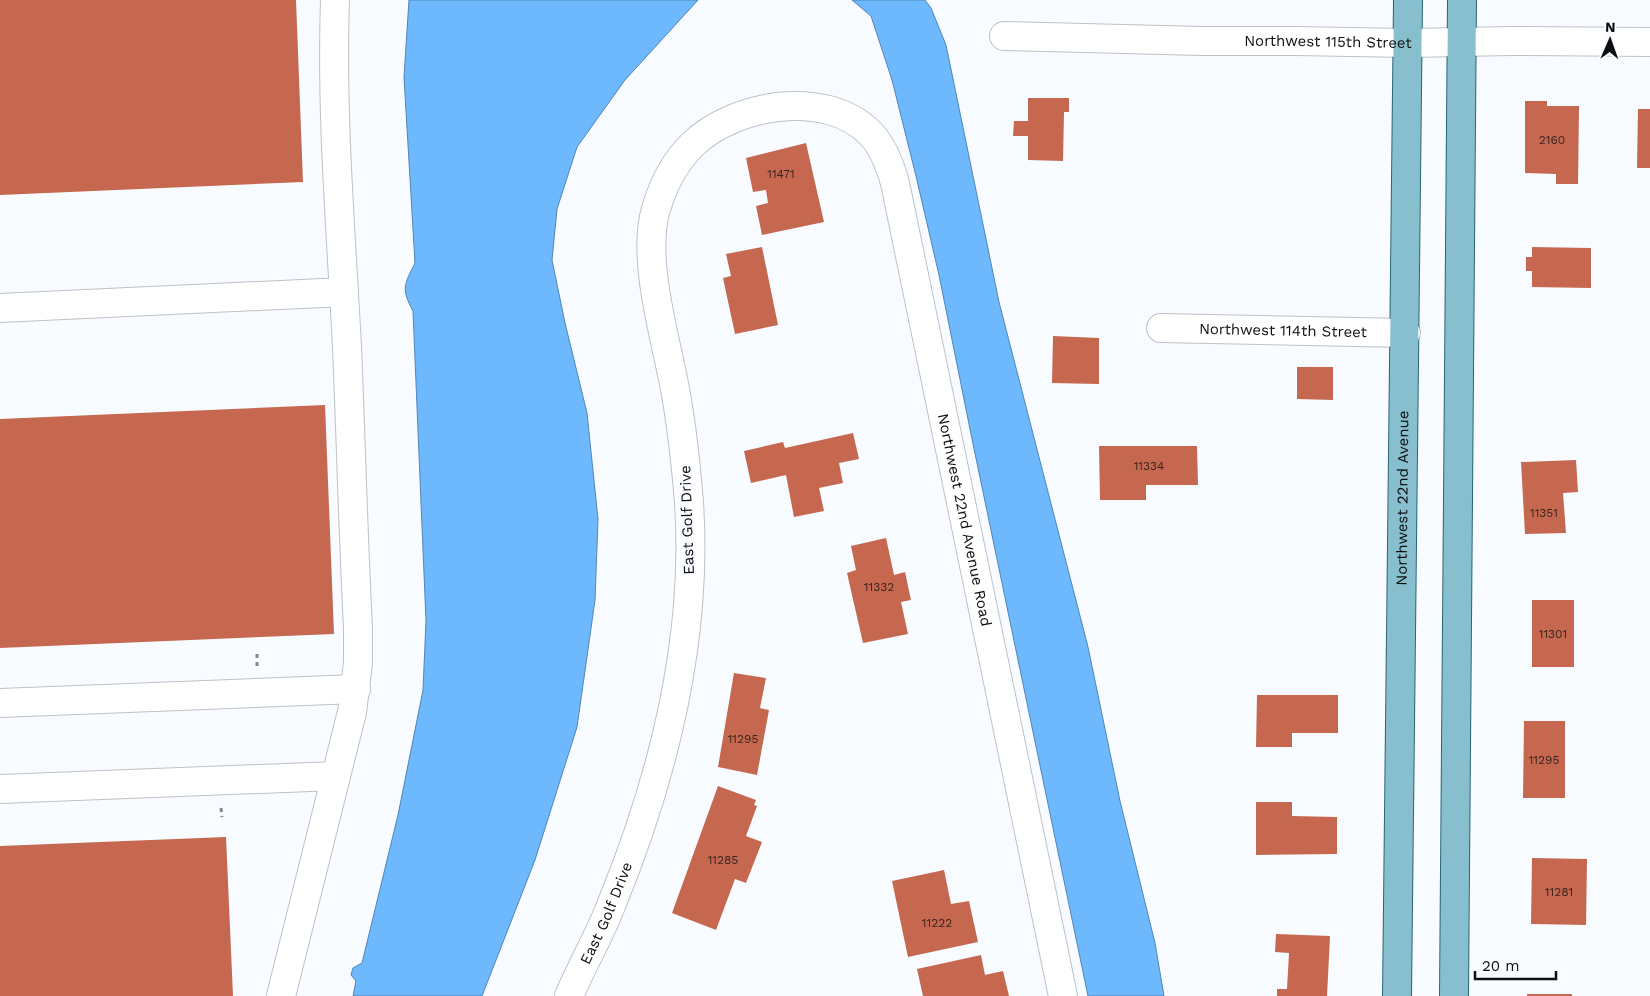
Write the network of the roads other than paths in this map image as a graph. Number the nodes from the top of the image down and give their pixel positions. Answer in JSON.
{"nodes":[{"id":1,"x":335,"y":0,"type":"edge"},
{"id":2,"x":1408,"y":0,"type":"edge"},
{"id":3,"x":1462,"y":0,"type":"edge"},
{"id":4,"x":1004,"y":36,"type":"dead end"},
{"id":5,"x":1461,"y":42,"type":"junction"},
{"id":6,"x":1650,"y":42,"type":"edge"},
{"id":7,"x":1408,"y":43,"type":"junction"},
{"id":8,"x":791,"y":106,"type":"joint"},
{"id":9,"x":344,"y":292,"type":"junction"},
{"id":10,"x":0,"y":308,"type":"edge"},
{"id":11,"x":1161,"y":328,"type":"dead end"},
{"id":12,"x":1406,"y":333,"type":"junction"},
{"id":13,"x":356,"y":689,"type":"junction"},
{"id":14,"x":0,"y":703,"type":"edge"},
{"id":15,"x":336,"y":776,"type":"junction"},
{"id":16,"x":0,"y":789,"type":"edge"},
{"id":17,"x":281,"y":996,"type":"edge"},
{"id":18,"x":568,"y":996,"type":"edge"},
{"id":19,"x":1063,"y":996,"type":"edge"},
{"id":20,"x":1397,"y":996,"type":"edge"},
{"id":21,"x":1454,"y":996,"type":"edge"}],
"edges":[{"from":1,"to":9,"type":"street"},
{"from":2,"to":7,"type":"main road","name":"Northwest 22nd Avenue"},
{"from":3,"to":5,"type":"main road"},
{"from":4,"to":7,"type":"street","name":"Northwest 115th Street"},
{"from":5,"to":6,"type":"street","name":"Northwest 115th Street"},
{"from":5,"to":7,"type":"street","name":"Northwest 115th Street"},
{"from":5,"to":21,"type":"main road"},
{"from":7,"to":12,"type":"main road","name":"Northwest 22nd Avenue"},
{"from":8,"to":18,"type":"street","name":"East Golf Drive"},
{"from":8,"to":19,"type":"street","name":"Northwest 22nd Avenue Road"},
{"from":9,"to":10,"type":"street"},
{"from":9,"to":13,"type":"street"},
{"from":11,"to":12,"type":"street","name":"Northwest 114th Street"},
{"from":12,"to":20,"type":"main road","name":"Northwest 22nd Avenue"},
{"from":13,"to":14,"type":"street"},
{"from":13,"to":15,"type":"street"},
{"from":15,"to":16,"type":"street"},
{"from":15,"to":17,"type":"street"}]}
